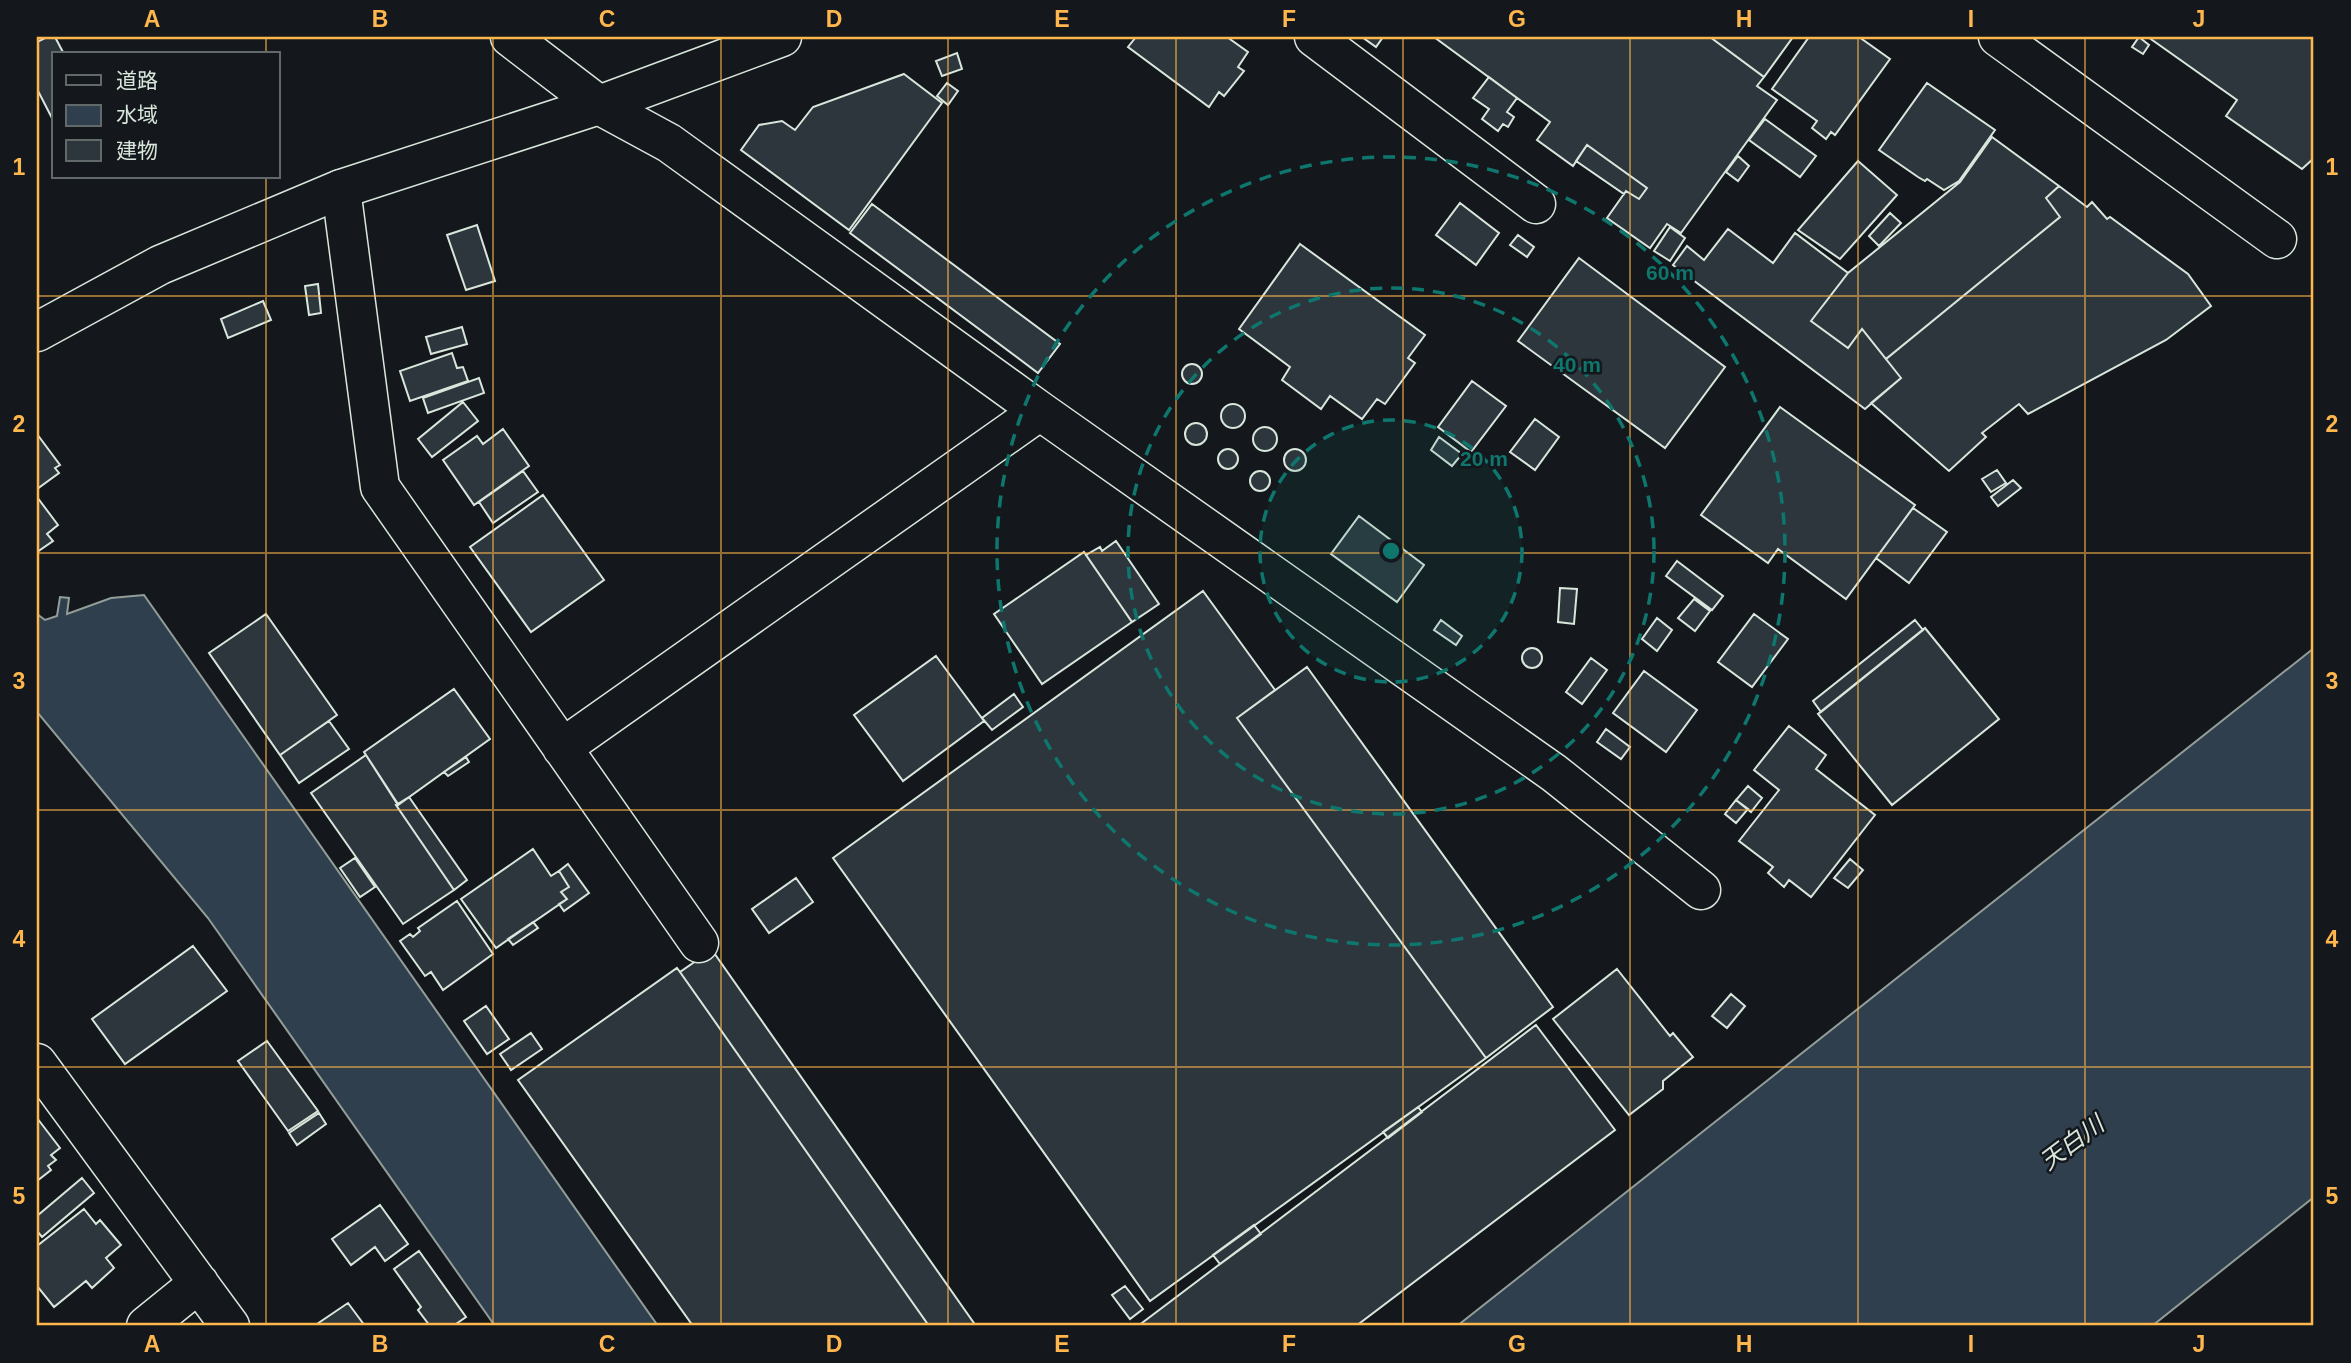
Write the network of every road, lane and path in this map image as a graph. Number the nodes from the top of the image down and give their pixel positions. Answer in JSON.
{"nodes":[{"id":1,"x":510,"y":37,"type":"edge"},
{"id":2,"x":782,"y":37,"type":"edge"},
{"id":3,"x":1314,"y":37,"type":"edge"},
{"id":4,"x":1998,"y":37,"type":"edge"},
{"id":5,"x":599,"y":105,"type":"junction"},
{"id":6,"x":341,"y":190,"type":"junction"},
{"id":7,"x":1536,"y":204,"type":"dead end"},
{"id":8,"x":2277,"y":239,"type":"dead end"},
{"id":9,"x":37,"y":332,"type":"edge"},
{"id":10,"x":1040,"y":411,"type":"junction"},
{"id":11,"x":562,"y":748,"type":"junction"},
{"id":12,"x":1701,"y":890,"type":"dead end"},
{"id":13,"x":699,"y":943,"type":"dead end"},
{"id":14,"x":38,"y":1068,"type":"edge"},
{"id":15,"x":199,"y":1283,"type":"junction"},
{"id":16,"x":146,"y":1326,"type":"edge"},
{"id":17,"x":230,"y":1326,"type":"edge"}],
"edges":[{"from":1,"to":5,"type":"street"},
{"from":2,"to":5,"type":"street"},
{"from":3,"to":7,"type":"street"},
{"from":4,"to":8,"type":"street"},
{"from":5,"to":6,"type":"street"},
{"from":5,"to":10,"type":"street"},
{"from":6,"to":9,"type":"street"},
{"from":6,"to":11,"type":"street"},
{"from":10,"to":11,"type":"street"},
{"from":10,"to":12,"type":"street"},
{"from":11,"to":13,"type":"street"},
{"from":14,"to":15,"type":"street"},
{"from":15,"to":16,"type":"street"},
{"from":15,"to":17,"type":"street"}]}
